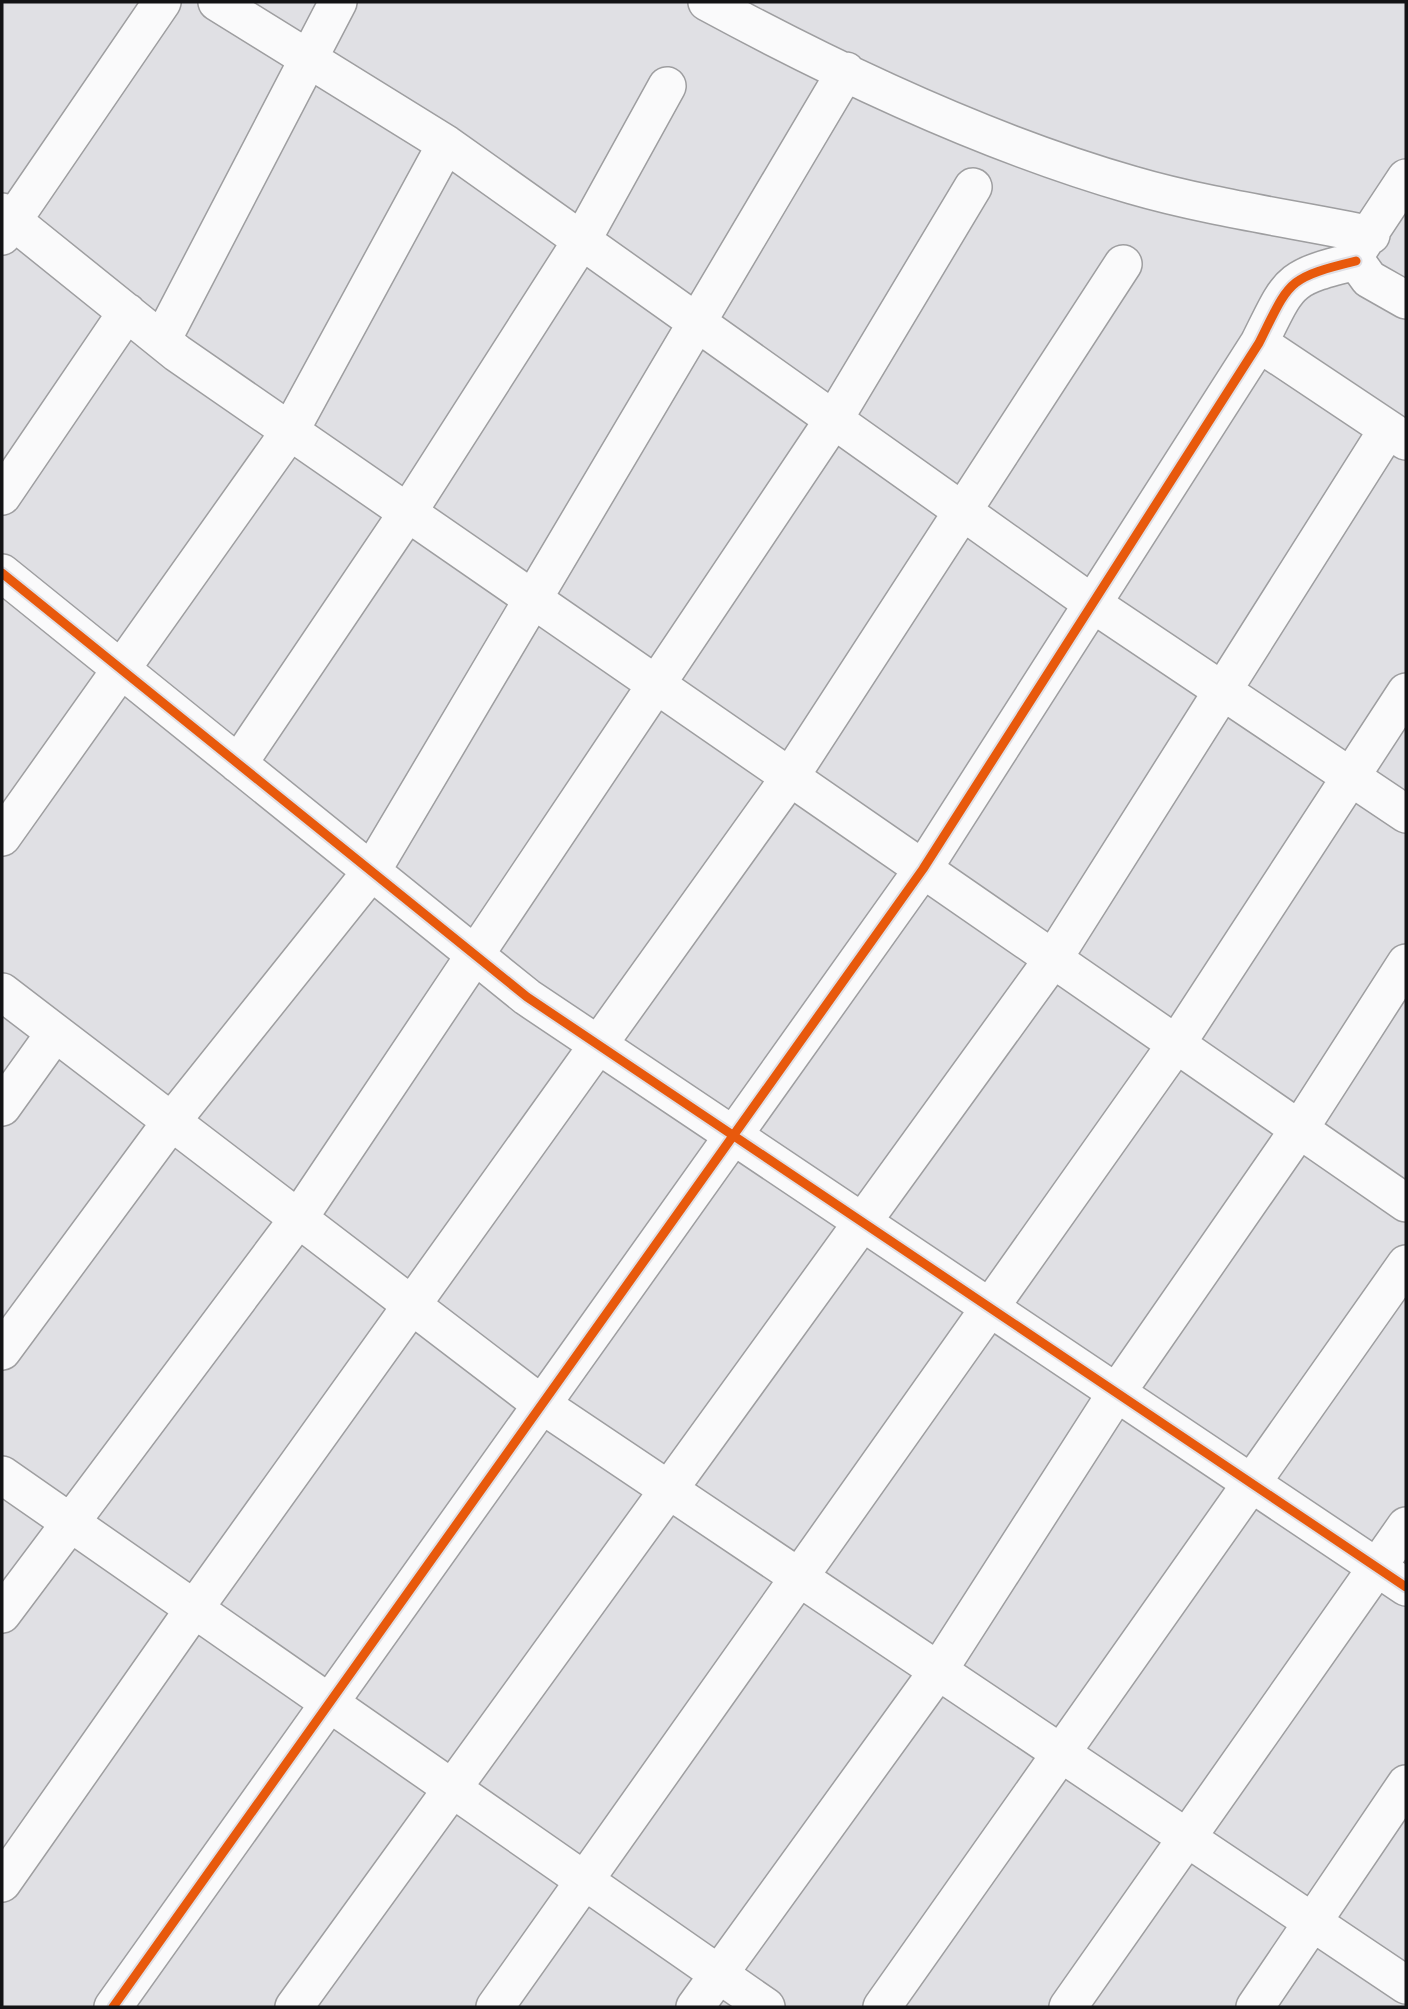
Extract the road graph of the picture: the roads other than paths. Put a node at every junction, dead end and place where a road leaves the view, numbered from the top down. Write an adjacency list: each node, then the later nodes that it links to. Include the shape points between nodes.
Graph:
1 (162, 2): 11 (street)
2 (217, 2): 5 (street)
3 (338, 2): 5 (street)
4 (707, 2): 6 (street)
5 (309, 58): 8 (street); 18 (street)
6 (846, 71): 13 (street, via 1045,158); 17 (street)
7 (667, 86): 12 (street)
8 (446, 144): 12 (street); 21 (street)
9 (1406, 178): 13 (street)
10 (974, 187): 20 (street)
11 (5, 223): 16 (street)
12 (582, 240): 17 (street); 25 (street)
13 (1364, 248): 15 (street, via 1369,279); 19 (street, via 1298,279 1285,291)
14 (1123, 264): 24 (street)
15 (1406, 300)
16 (127, 312): 18 (street); 23 (street)
17 (698, 323): 20 (street); 27 (street)
18 (162, 340): 21 (street)
19 (1259, 343): 22 (street); 28 (street)
20 (834, 419): 24 (street); 30 (street)
21 (290, 430): 25 (street); 29 (street)
22 (1397, 435): 31 (street)
23 (2, 496)
24 (963, 511): 28 (street); 34 (street)
25 (408, 512): 27 (street); 33 (street)
26 (2, 573): 29 (street)
27 (534, 599): 30 (street); 39 (street)
28 (1093, 604): 31 (street); 38 (street)
29 (121, 669): 33 (street); 37 (street)
30 (657, 684): 34 (street); 40 (street)
31 (1222, 691): 35 (street); 41 (street)
32 (1406, 692): 35 (street)
33 (238, 764): 39 (street)
34 (790, 777): 38 (street); 46 (street)
35 (1351, 777): 36 (street); 45 (street)
36 (1406, 814)
37 (2, 837)
38 (923, 869): 41 (street); 50 (street)
39 (372, 872): 40 (street); 48 (street)
40 (475, 955): 46 (street, via 527,997); 52 (street)
41 (1053, 959): 45 (street); 53 (street)
42 (1406, 963): 49 (street)
43 (2, 992): 44 (street)
44 (55, 1033): 47 (street); 48 (street)
45 (1177, 1043): 49 (street); 56 (street)
46 (599, 1044): 50 (street); 55 (street)
47 (2, 1107)
48 (171, 1122): 52 (street); 57 (street)
49 (1300, 1128): 51 (street); 58 (street)
50 (734, 1134): 53 (street); 59 (street)
51 (1406, 1203)
52 (298, 1219): 55 (street); 63 (street)
53 (863, 1221): 56 (street); 62 (street)
54 (1406, 1264): 61 (street)
55 (411, 1306): 59 (street); 67 (street)
56 (990, 1306): 58 (street); 65 (street)
57 (2, 1351)
58 (1117, 1392): 61 (street); 69 (street)
59 (541, 1404): 62 (street); 70 (street)
60 (2, 1475): 63 (street)
61 (1252, 1483): 66 (street); 71 (street)
62 (668, 1489): 65 (street); 73 (street)
63 (69, 1522): 67 (street); 68 (street)
64 (1406, 1526): 66 (street)
65 (798, 1577): 69 (street); 75 (street)
66 (1392, 1577): 74 (street)
67 (194, 1609): 70 (street); 76 (street)
68 (2, 1614)
69 (938, 1671): 71 (street); 78 (street)
70 (328, 1702): 73 (street); 80 (street)
71 (1061, 1753): 74 (street); 85 (street)
72 (1406, 1784): 77 (street)
73 (451, 1788): 75 (street); 81 (street)
74 (1187, 1838): 77 (street); 86 (street)
75 (584, 1880): 78 (street); 82 (street)
76 (2, 1884)
77 (1312, 1922): 79 (street); 87 (street)
78 (719, 1974): 83 (street); 84 (street)
79 (1406, 1985)
80 (113, 2007)
81 (294, 2007)
82 (495, 2007)
83 (695, 2007)
84 (766, 2007)
85 (881, 2007)
86 (1068, 2007)
87 (1255, 2007)

